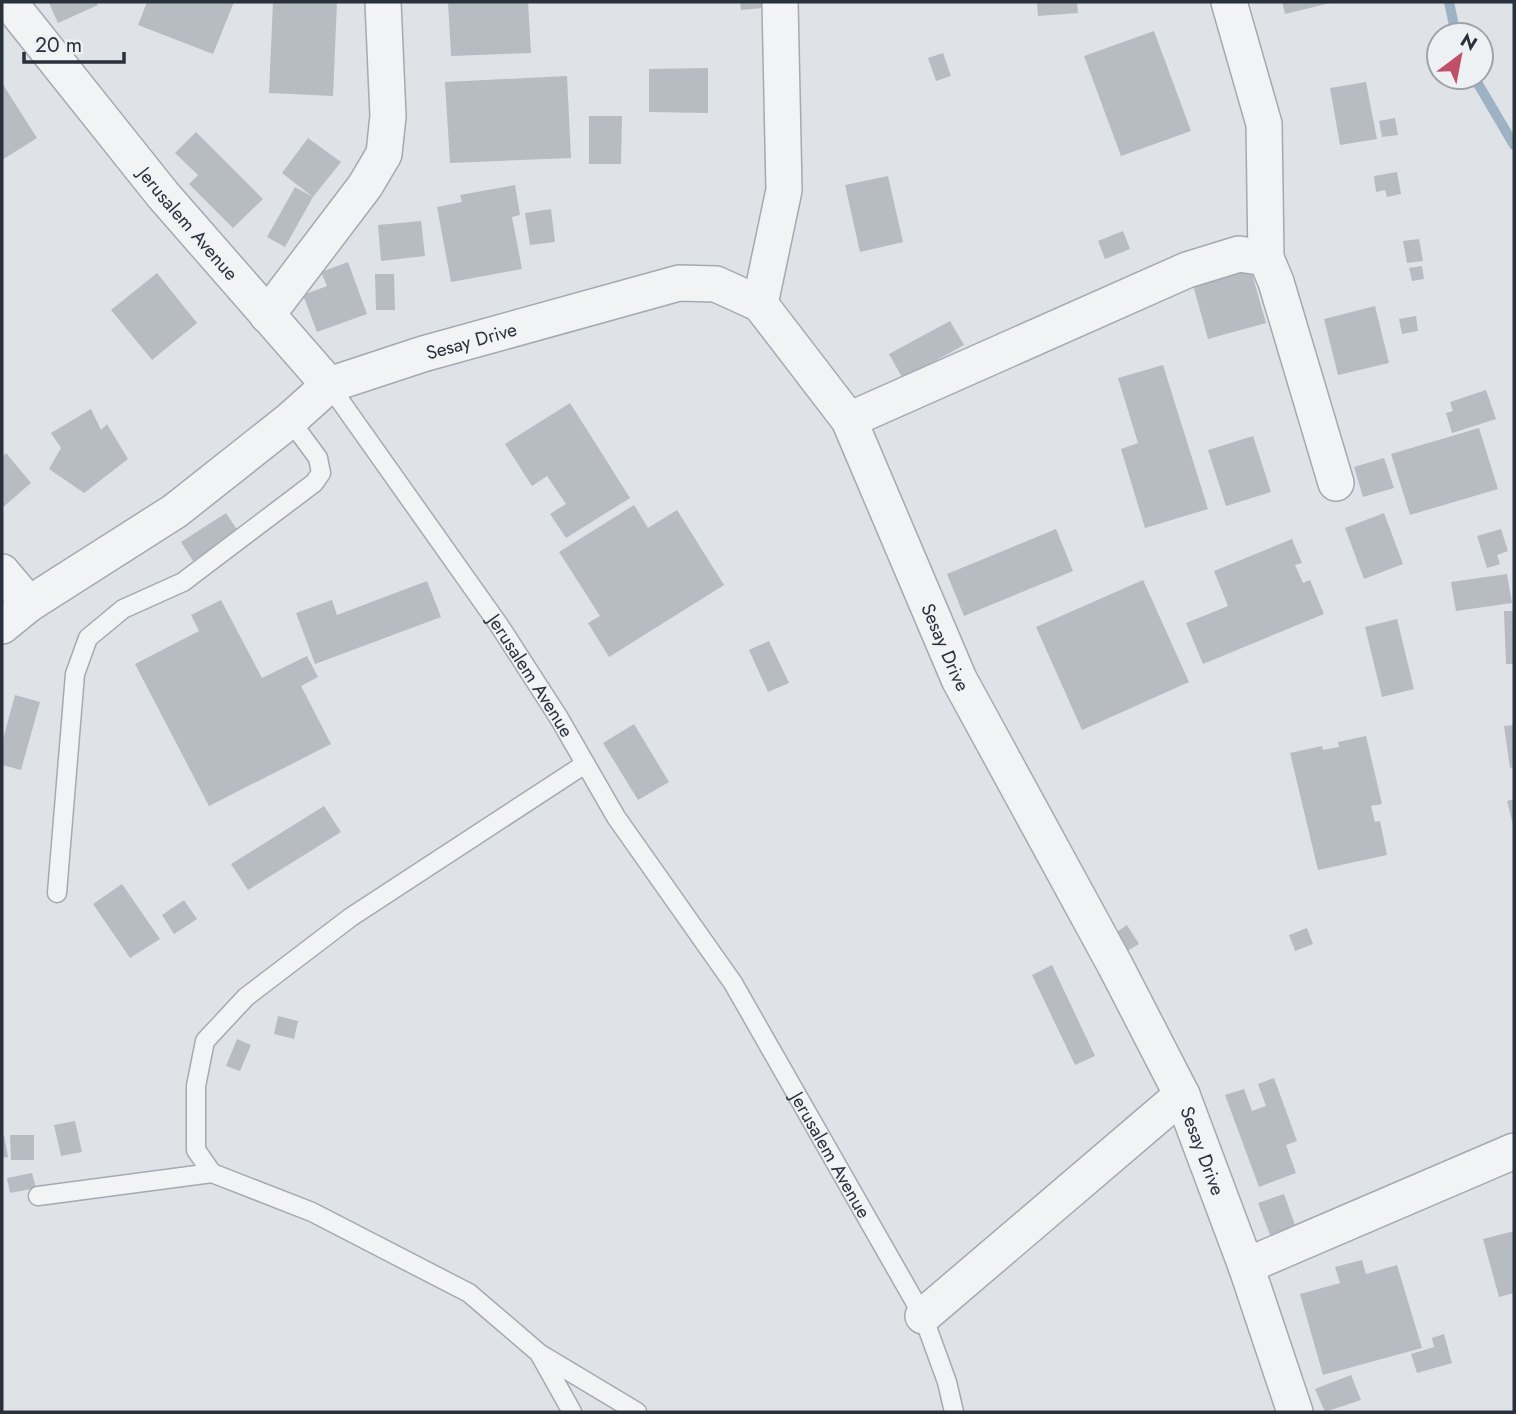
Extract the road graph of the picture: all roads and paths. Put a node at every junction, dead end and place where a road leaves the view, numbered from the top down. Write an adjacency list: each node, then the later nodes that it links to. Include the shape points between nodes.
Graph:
1 (9, 2): 7 (street, Jerusalem Avenue, via 163,195)
2 (383, 2): 7 (street, via 388,116 384,154 365,186)
3 (780, 2): 6 (street, via 784,190)
4 (1229, 2): 5 (street, via 1264,124)
5 (1266, 258): 10 (street, via 1240,254 1187,270); 11 (street)
6 (760, 304): 8 (street, Sesay Drive, via 716,284 679,283); 10 (street, Sesay Drive)
7 (267, 314): 8 (street, Jerusalem Avenue)
8 (329, 385): 9 (street); 15 (lane, Jerusalem Avenue, via 499,625)
9 (290, 420): 13 (street, via 175,511); 16 (lane, via 318,458 321,473 314,483 183,582 123,608 88,638 75,674)
10 (849, 420): 17 (street, Sesay Drive, via 959,679)
11 (1336, 483)
12 (2, 572): 13 (street)
13 (29, 604): 14 (street)
14 (2, 626)
15 (585, 764): 19 (lane, via 351,917 246,997 205,1041 196,1086 196,1150); 22 (lane, Jerusalem Avenue, via 616,817 733,983)
16 (57, 893)
17 (1182, 1095): 21 (street, Sesay Drive); 22 (street)
18 (1514, 1151): 21 (street)
19 (212, 1173): 20 (lane); 23 (lane, via 312,1212 469,1293)
20 (38, 1196)
21 (1246, 1266): 27 (street, Sesay Drive)
22 (923, 1316): 26 (lane, Jerusalem Avenue)
23 (539, 1353): 24 (lane); 25 (lane)
24 (572, 1412)
25 (637, 1412)
26 (954, 1412)
27 (1295, 1412)

